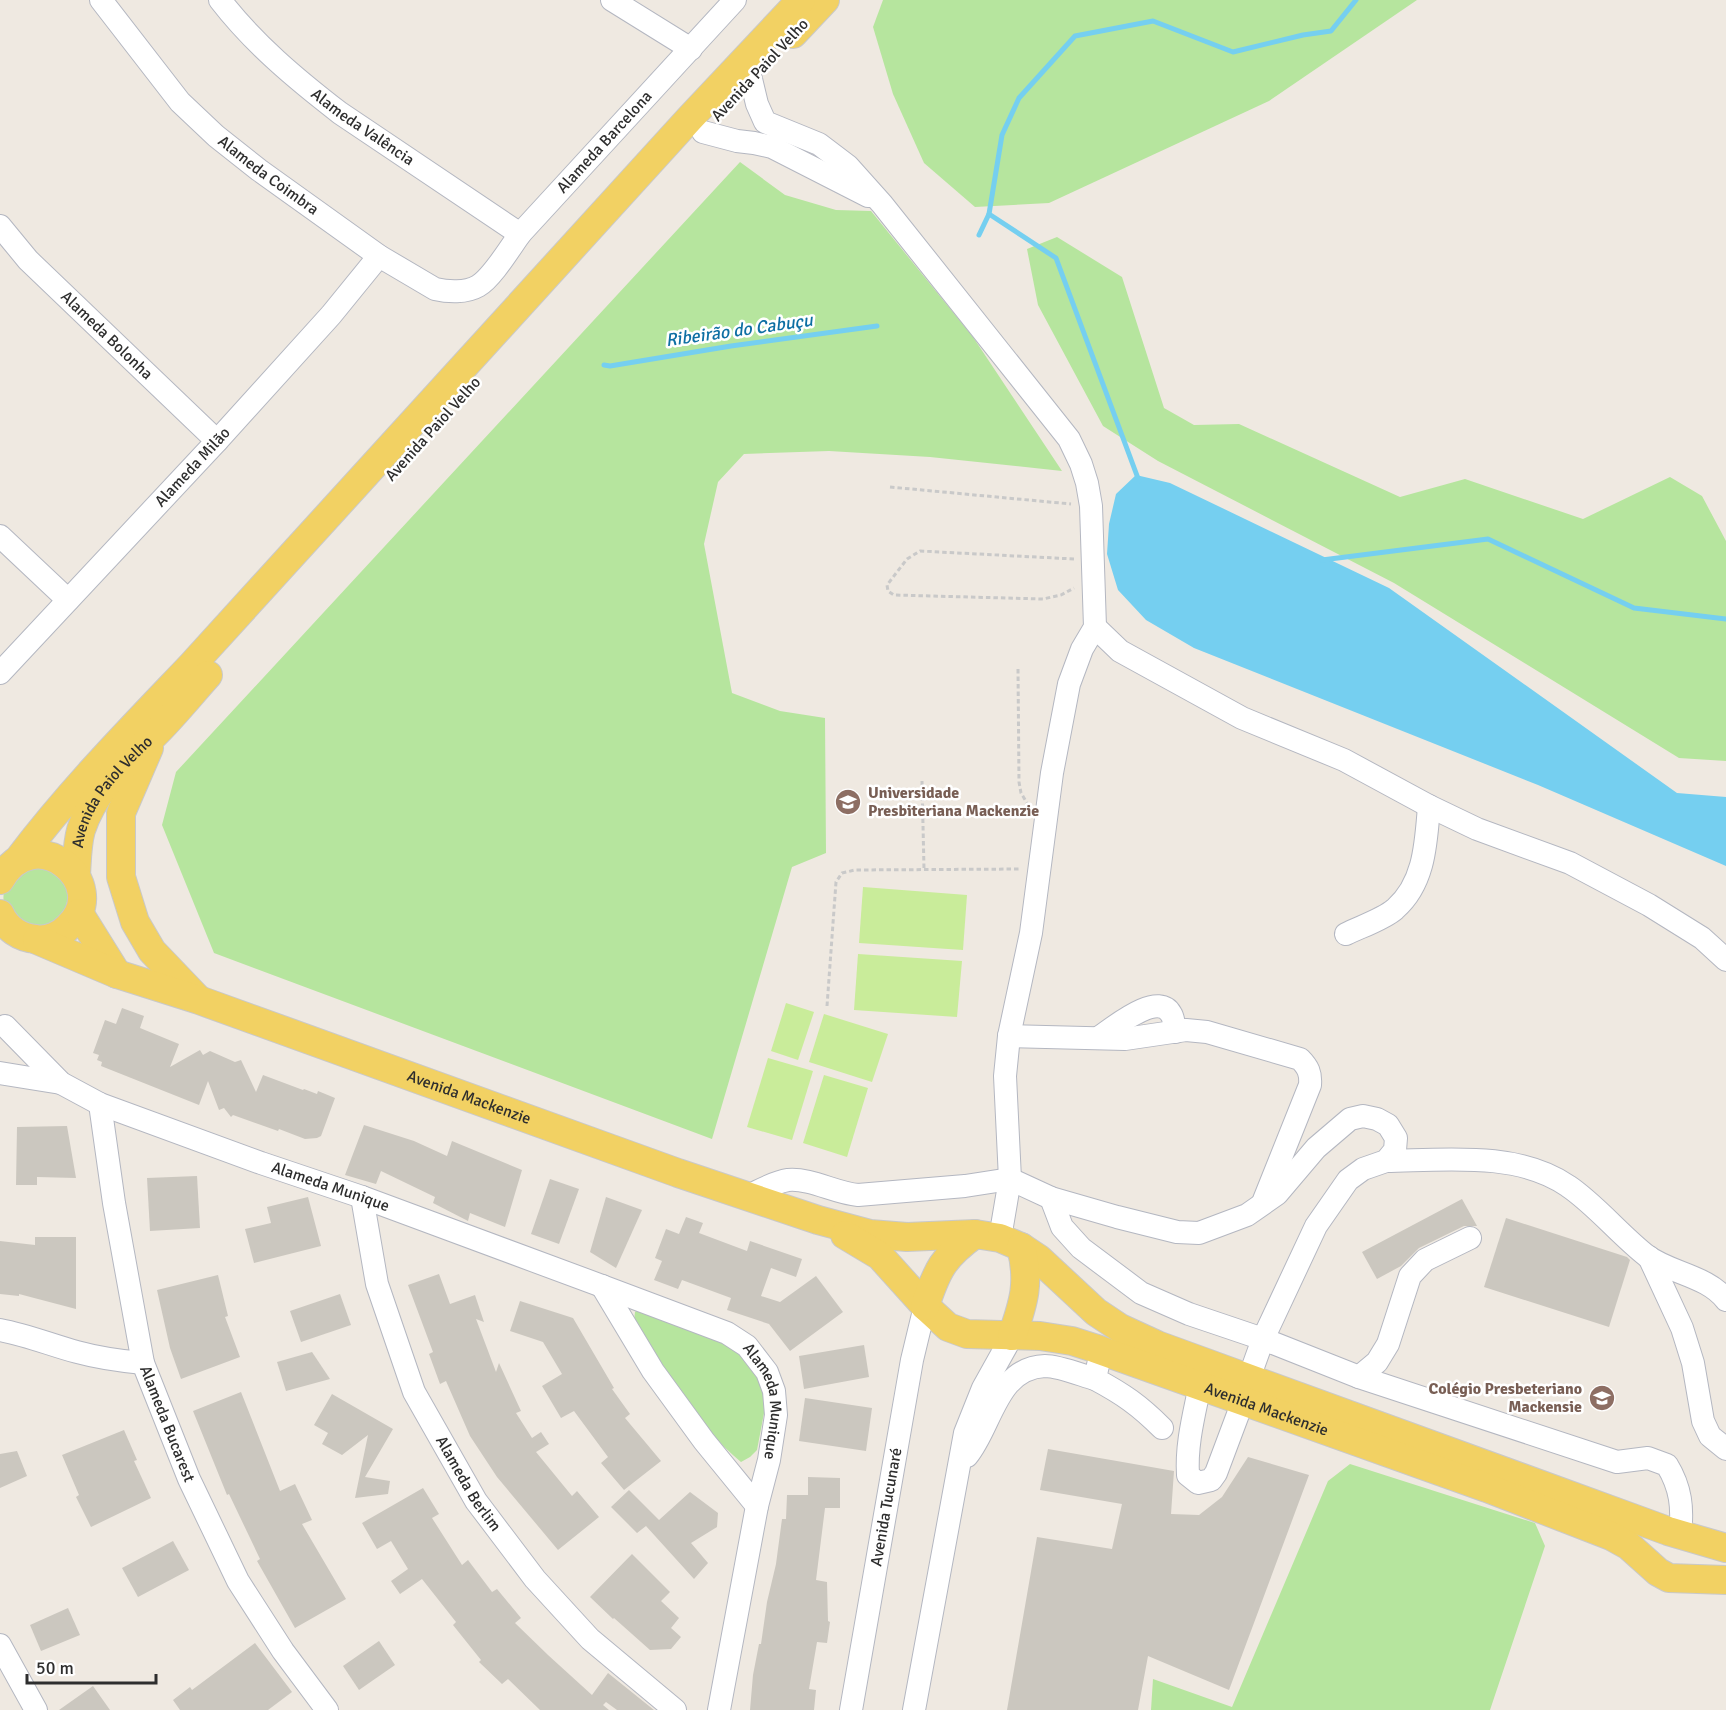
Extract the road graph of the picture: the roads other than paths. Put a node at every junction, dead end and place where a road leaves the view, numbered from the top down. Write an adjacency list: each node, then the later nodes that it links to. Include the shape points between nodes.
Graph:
1 (101, 0): 16 (street, Alameda Coimbra, via 180,102 216,136)
2 (220, 0): 15 (street, Alameda Valência, via 258,44 313,92)
3 (612, 0): 7 (street)
4 (735, 0): 7 (street, Alameda Barcelona)
5 (801, 0): 25 (main road, Avenida Paiol Velho, via 118,742)
6 (825, 0): 8 (main road, Avenida Paiol Velho)
7 (691, 49): 15 (street, Alameda Barcelona)
8 (751, 79): 9 (main road, Avenida Paiol Velho); 10 (street, via 761,117)
9 (703, 132): 10 (street, via 737,141); 23 (main road, Avenida Paiol Velho)
10 (774, 137): 11 (street, via 804,137); 12 (street)
11 (824, 147): 12 (street); 13 (street, via 848,166)
12 (813, 168): 13 (street)
13 (882, 204): 21 (street, via 1069,439 1084,474 1091,506)
14 (0, 226): 18 (street, Alameda Bolonha, via 28,260)
15 (520, 234): 17 (street, Alameda Barcelona)
16 (379, 256): 17 (street, Alameda Coimbra, via 435,289 446,292); 18 (street, Alameda Milão)
17 (478, 286)
18 (217, 441): 20 (street, Alameda Milão)
19 (0, 536): 20 (street)
20 (68, 600): 22 (street, Alameda Milão)
21 (1095, 627): 24 (street, via 1120,651 1232,713 1344,760); 34 (street, via 1069,684 1052,773 1031,933)
22 (0, 673)
23 (156, 732): 26 (main road, Avenida Paiol Velho, via 95,798 78,842); 32 (main road, via 121,813 121,876 135,922 152,951)
24 (1429, 806): 29 (street, via 1425,850 1413,889 1394,910); 30 (street, via 1477,829 1570,863 1649,905)
25 (5, 874): 26 (main road, Avenida Paiol Velho, via 32,855 45,855 68,865)
26 (76, 875): 27 (main road, Avenida Paiol Velho, via 81,887)
27 (79, 913): 28 (main road, via 62,933 50,938); 31 (main road)
28 (12, 928): 31 (main road, Avenida Mackenzie)
29 (1346, 934)
30 (1726, 960)
31 (117, 974): 32 (main road, Avenida Mackenzie)
32 (199, 1000): 42 (main road, Avenida Mackenzie)
33 (2, 1019): 35 (street, via 5,1037); 37 (street, Alameda Munique)
34 (1009, 1036): 40 (street, via 1005,1076); 44 (street, via 1125,1039 1186,1030 1207,1032 1300,1059 1311,1076 1310,1085)
35 (0, 1051)
36 (0, 1073): 37 (street, Alameda Munique)
37 (61, 1083): 38 (street, Alameda Munique)
38 (100, 1104): 41 (street, Alameda Munique); 56 (street, Alameda Bucarest)
39 (1386, 1161): 44 (street, via 1395,1150 1396,1138 1388,1125 1364,1116 1350,1119 1316,1148 1277,1194); 48 (street, via 1496,1162 1539,1172 1568,1186); 54 (street, via 1363,1169 1348,1180 1316,1226)
40 (1010, 1179): 42 (street, via 858,1195 788,1180); 43 (street); 47 (street)
41 (362, 1197): 49 (street, Alameda Munique); 73 (street, Alameda Berlim, via 377,1284 414,1392 476,1501 535,1579 590,1639)
42 (748, 1197): 45 (main road, Avenida Mackenzie)
43 (1051, 1198): 44 (street, via 1177,1232 1198,1233 1247,1215); 54 (street, via 1062,1227 1081,1248 1141,1293)
44 (1262, 1204)
45 (822, 1221): 47 (main road, Avenida Mackenzie, via 870,1234); 51 (main road, Avenida Mackenzie, via 879,1256)
46 (1470, 1238): 57 (street, via 1425,1260 1410,1276 1388,1344 1377,1362)
47 (999, 1240): 51 (main road, via 955,1248 935,1277); 53 (main road, via 1026,1266 1026,1292); 60 (main road, Avenida Mackenzie, via 1045,1264 1094,1310 1120,1328)
48 (1649, 1257): 50 (street, via 1721,1293); 62 (street, via 1682,1328 1710,1436)
49 (602, 1286): 64 (street, Alameda Munique, via 653,1371); 64 (street, Alameda Munique, via 727,1333 747,1346 762,1365 774,1391 776,1415)
50 (1726, 1300)
51 (925, 1306): 53 (main road, Avenida Mackenzie, via 948,1327 967,1334); 75 (street, Avenida Tucunaré, via 912,1360)
52 (0, 1330): 56 (street, via 96,1357)
53 (1012, 1336): 55 (main road, Avenida Mackenzie, via 1072,1341); 63 (street, via 973,1410)
54 (1263, 1339): 57 (street); 60 (street)
55 (1102, 1351): 58 (street); 59 (main road, Avenida Mackenzie)
56 (142, 1363): 72 (street, Alameda Bucarest, via 189,1479 238,1581)
57 (1359, 1377): 65 (street, via 1617,1462 1648,1458 1667,1465 1678,1484 1683,1509)
58 (1095, 1378): 61 (street, via 1128,1397); 63 (street, via 1046,1366 1022,1371 1004,1387 969,1454)
59 (1200, 1385): 60 (main road, Avenida Mackenzie); 60 (street, via 1187,1457 1188,1474 1198,1483 1211,1480 1216,1473)
60 (1246, 1390): 65 (main road, Avenida Mackenzie); 67 (main road, Avenida Mackenzie, via 1611,1536)
61 (1162, 1428)
62 (1726, 1449)
63 (959, 1462): 76 (street)
64 (757, 1506): 74 (street, Alameda Munique)
65 (1680, 1534): 66 (main road, Avenida Mackenzie); 67 (main road, via 1661,1535 1651,1556); 68 (main road, via 1696,1552 1690,1574)
66 (1726, 1548)
67 (1653, 1568): 68 (main road, Avenida Mackenzie)
68 (1679, 1580): 69 (main road, Avenida Mackenzie)
69 (1726, 1580)
70 (0, 1645): 71 (street)
71 (36, 1710)
72 (327, 1710)
73 (675, 1710)
74 (719, 1710)
75 (851, 1710)
76 (914, 1710)

